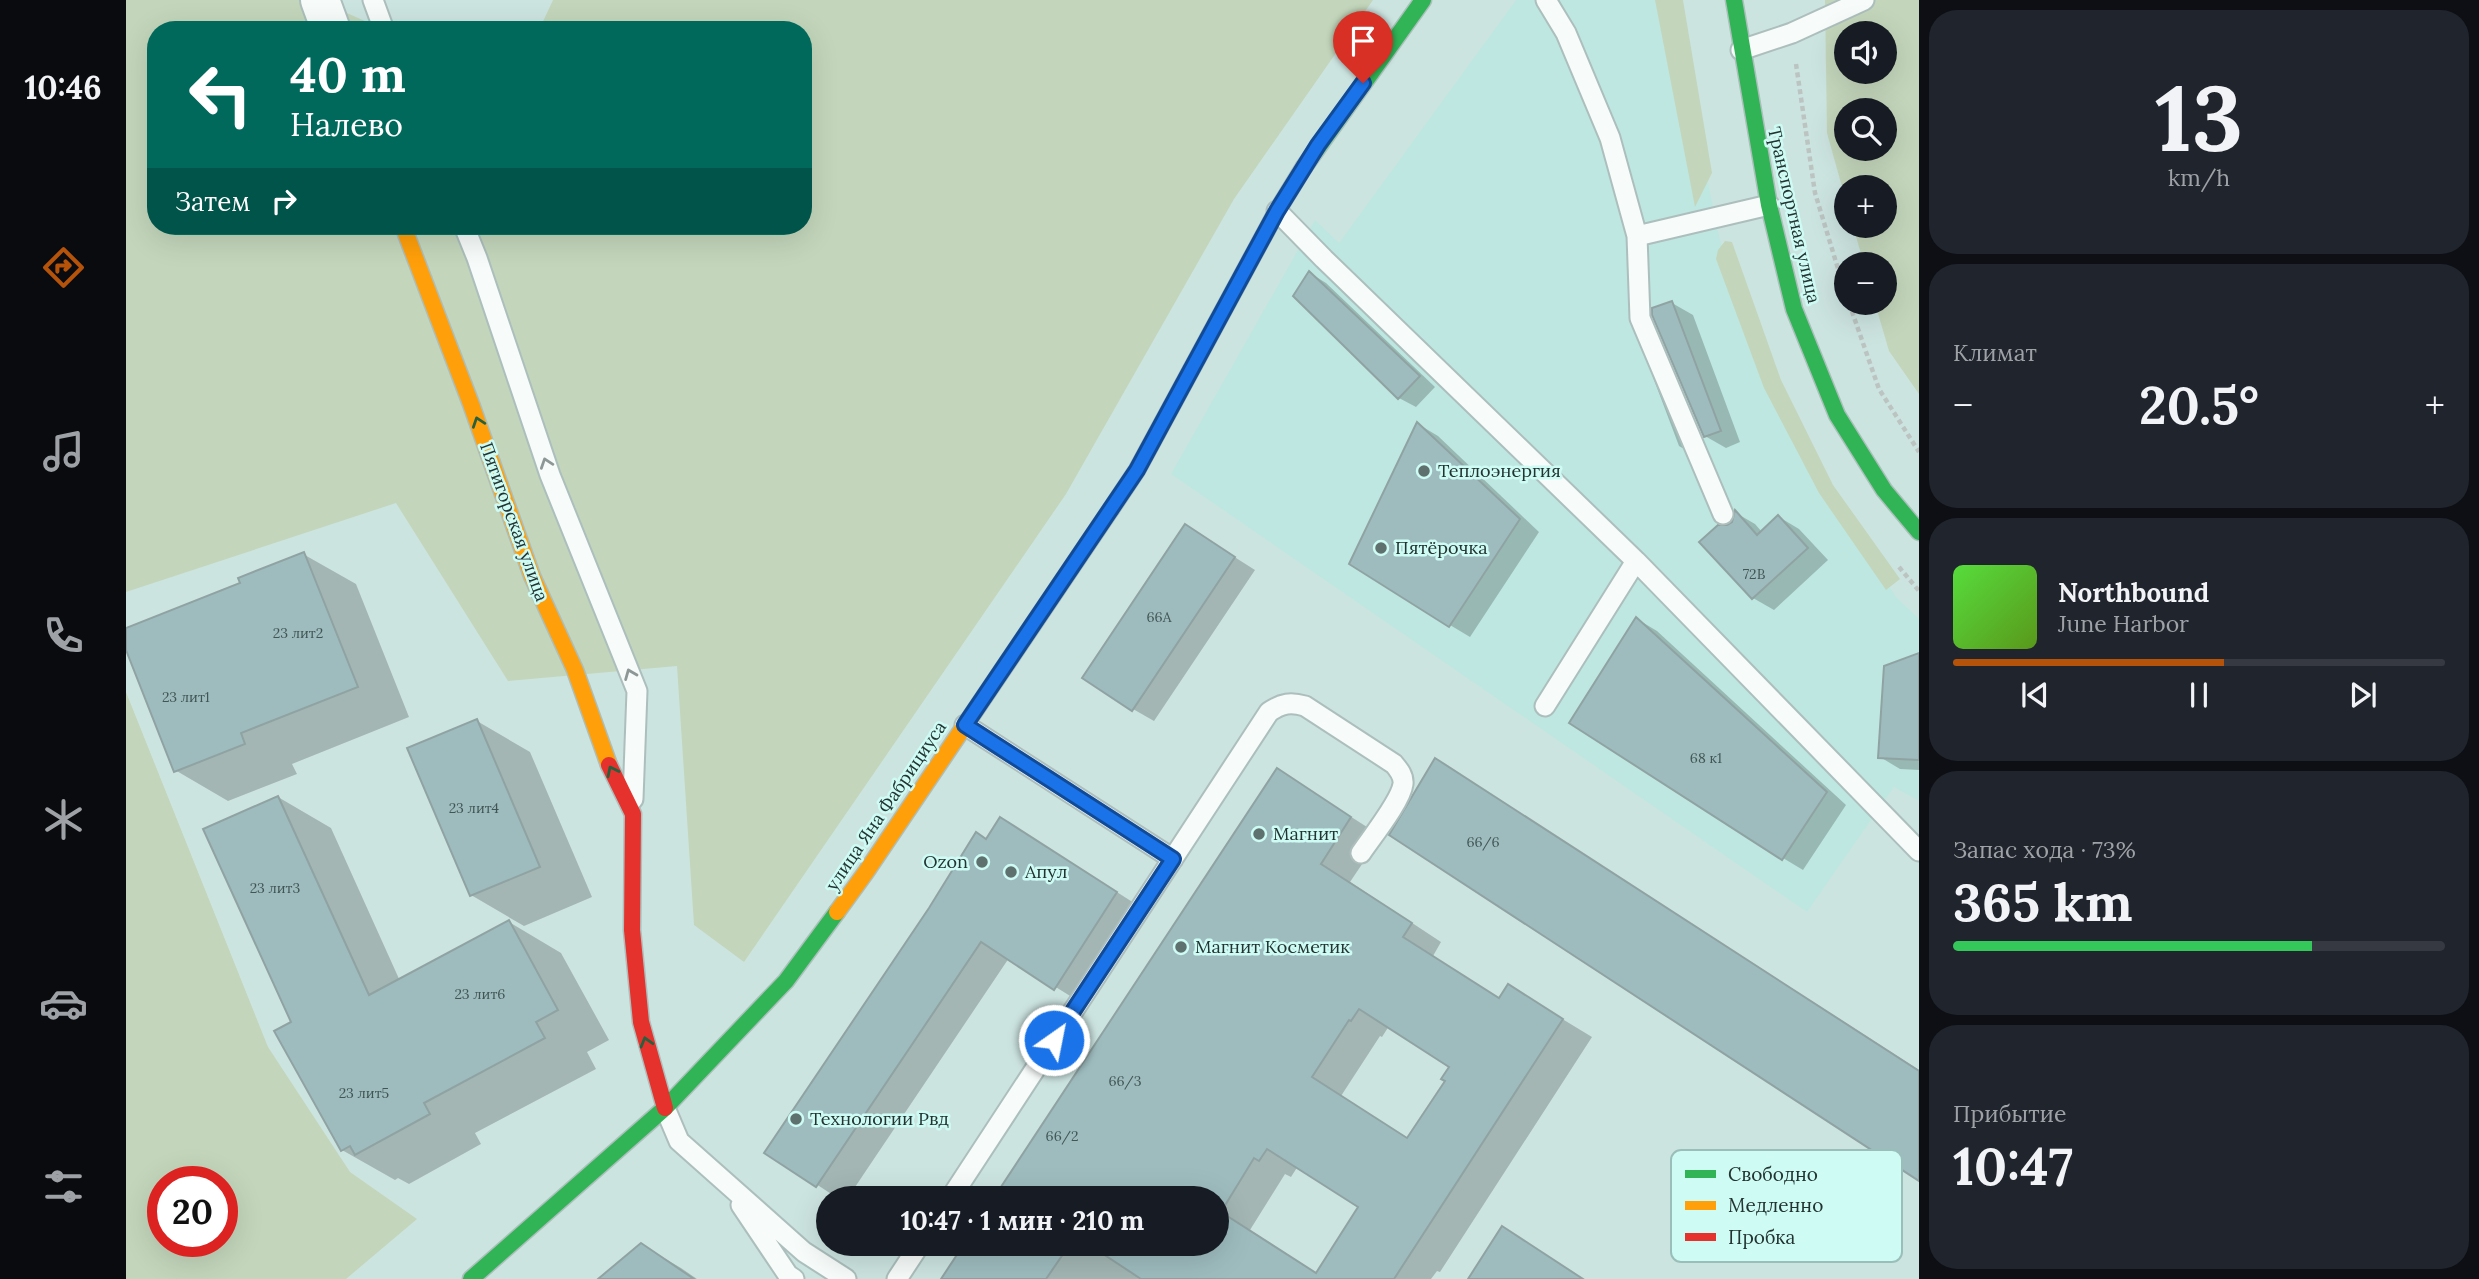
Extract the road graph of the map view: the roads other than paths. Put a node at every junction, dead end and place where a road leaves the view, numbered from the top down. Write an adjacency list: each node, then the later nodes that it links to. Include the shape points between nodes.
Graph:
1 (320, 0): 7 (street)
2 (373, 0): 8 (lane)
3 (1423, 0): 11 (main road, улица Яна Фабрициуса, via 1318,145)
4 (1546, 0): 14 (lane, via 1566,33 1610,138)
5 (1734, 0): 9 (main road, Транспортная улица)
6 (1864, 0): 9 (lane)
7 (328, 21)
8 (381, 21)
9 (1741, 50): 10 (main road, Транспортная улица)
10 (1769, 205): 14 (lane); 16 (main road, Транспортная улица, via 1794,309 1837,415 1884,490)
11 (1277, 211): 17 (lane); 19 (main road, улица Яна Фабрициуса, via 1137,470)
12 (407, 235): 20 (main road, Пятигорская улица, one-way to 12, via 532,576)
13 (468, 235): 20 (lane, Пятигорская улица, one-way to 13, via 637,691 550,475)
14 (1637, 236): 15 (lane, via 1640,318)
15 (1723, 514)
16 (1919, 532)
17 (1636, 561): 18 (lane); 21 (lane)
18 (1545, 706)
19 (965, 725): 23 (lane); 24 (main road, улица Яна Фабрициуса, via 786,981)
20 (633, 814): 24 (main road, Пятигорская улица, one-way to 20, via 641,1021 632,930)
21 (1919, 851)
22 (1361, 853): 23 (lane, via 1399,795 1401,772 1292,702 1269,712)
23 (1173, 859): 26 (lane)
24 (664, 1108): 25 (lane, via 679,1141); 28 (main road, улица Яна Фабрициуса)
25 (724, 1181): 29 (lane); 30 (lane, via 804,1251)
26 (959, 1186)
27 (912, 1256): 31 (lane)
28 (471, 1279)
29 (794, 1279)
30 (846, 1279)
31 (897, 1279)

